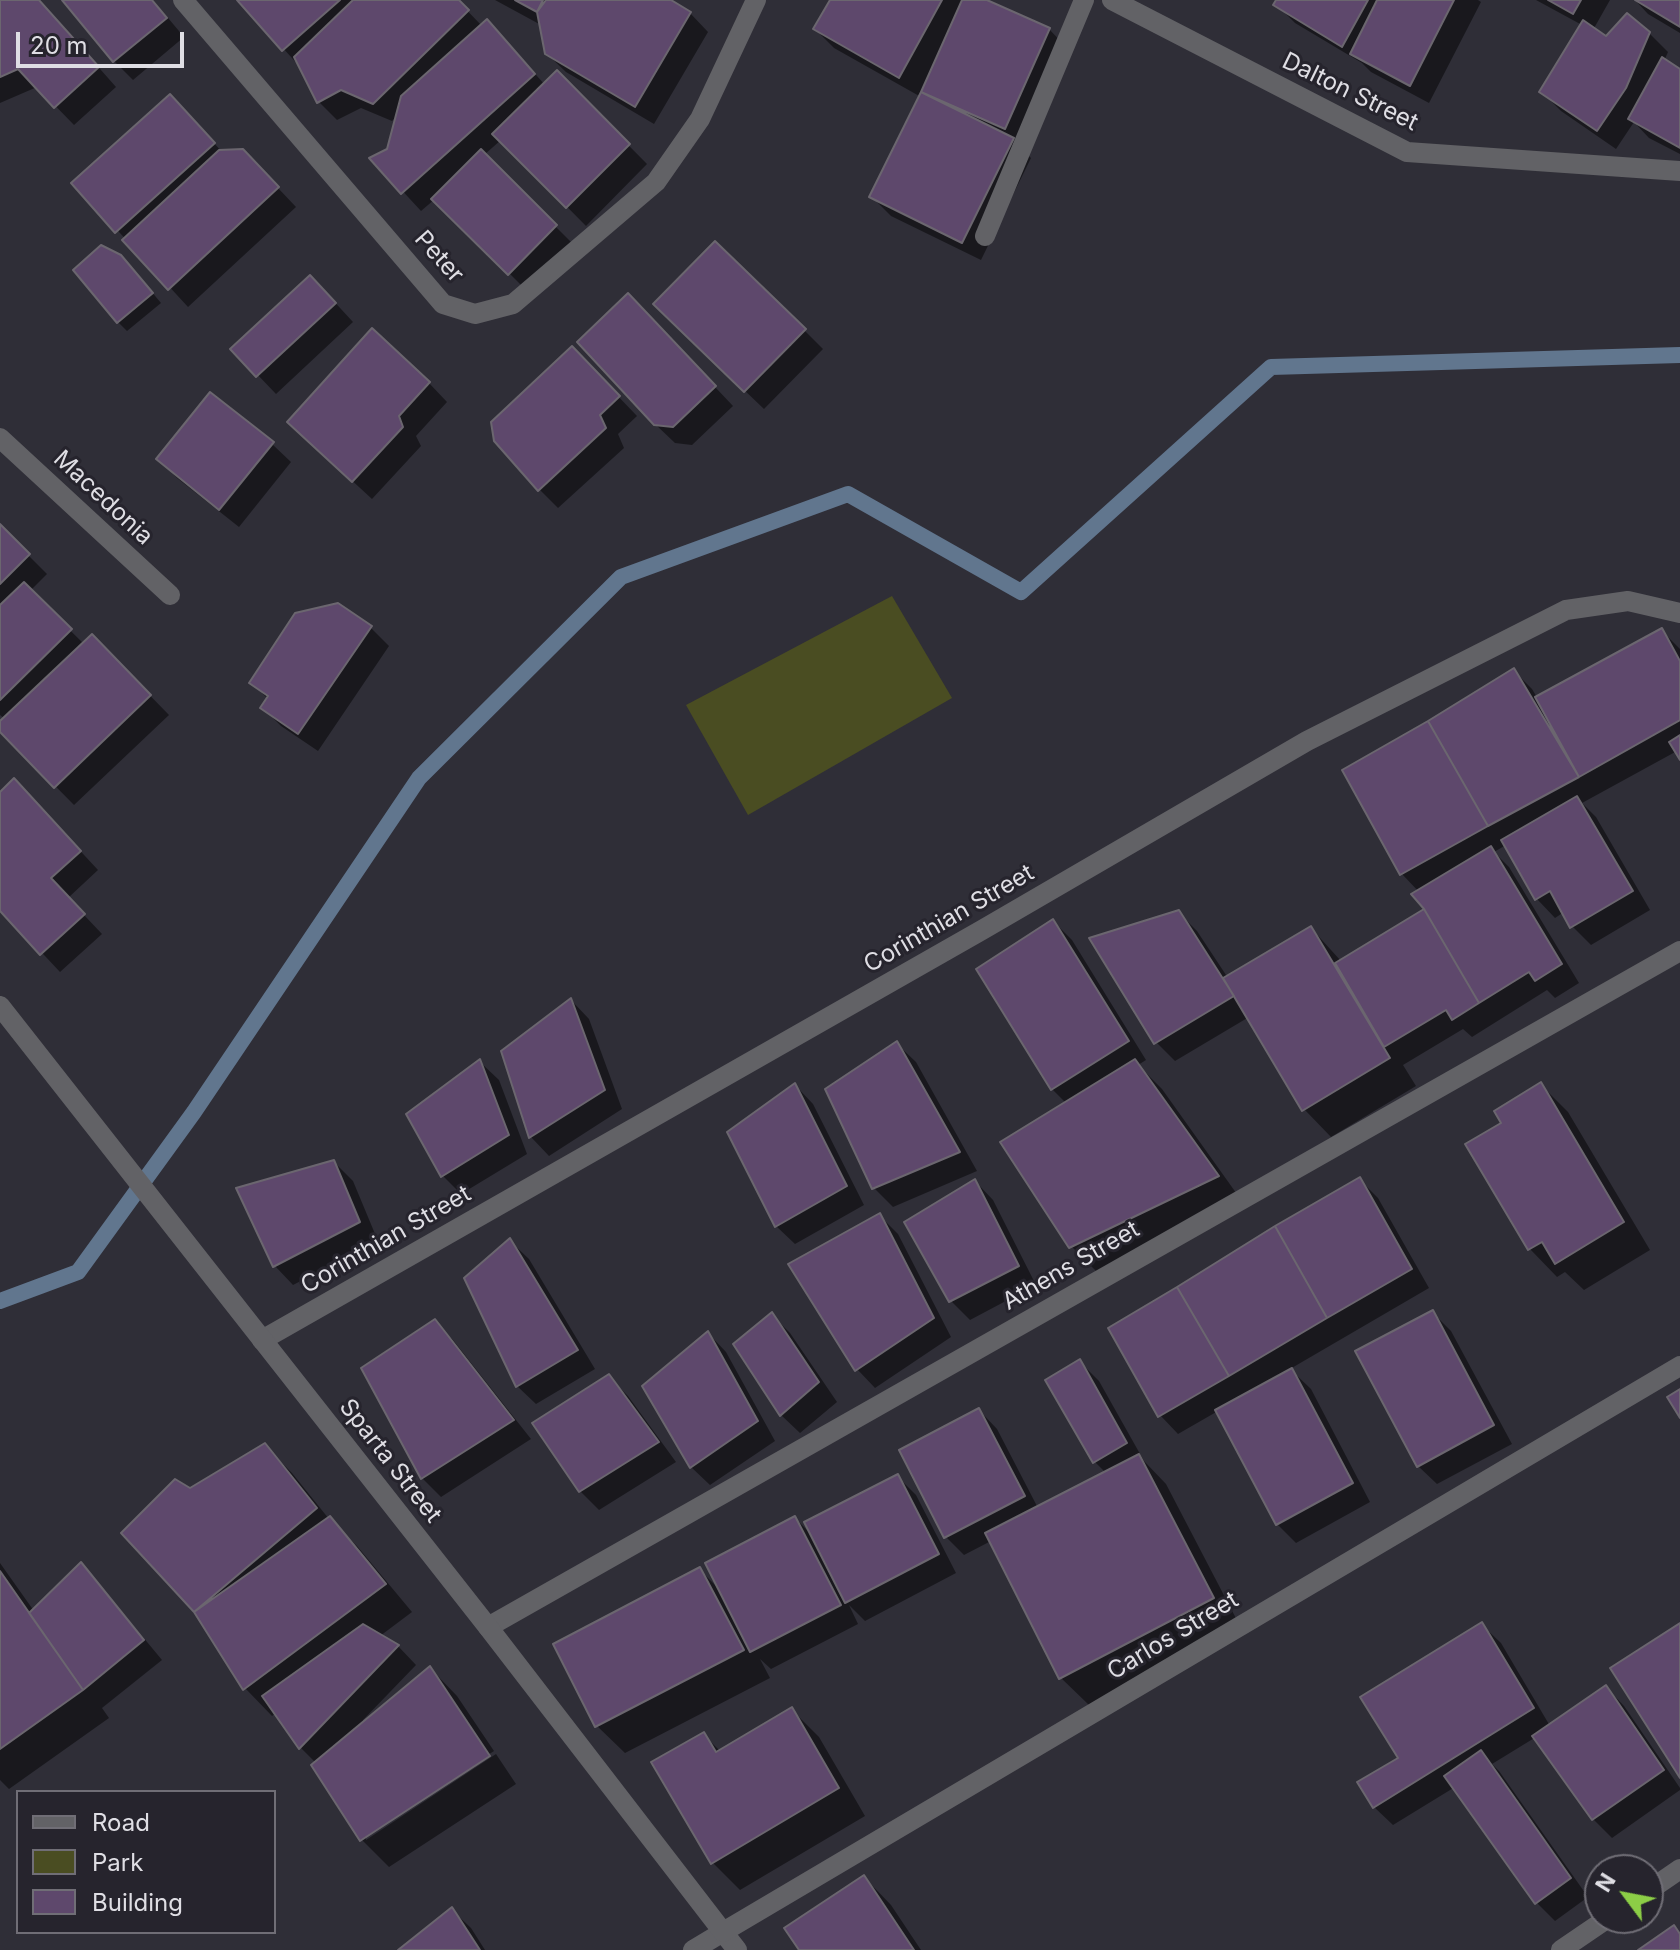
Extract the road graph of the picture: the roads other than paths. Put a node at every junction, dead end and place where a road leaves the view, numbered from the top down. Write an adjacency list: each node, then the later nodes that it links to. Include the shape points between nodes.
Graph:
1 (183, 0): 2 (street, Peter, via 443,304 475,314 513,304 656,182 700,119)
2 (756, 0)
3 (1084, 0): 6 (street)
4 (1112, 0): 5 (street, Dalton Street, via 1407,152)
5 (1680, 171)
6 (985, 236)
7 (0, 438): 8 (street, Macedonia)
8 (170, 595)
9 (1680, 613): 12 (street, Corinthian Street, via 1628,601 1566,610 1321,734)
10 (1680, 951): 14 (street, Athens Street)
11 (0, 1006): 12 (street, Sparta Street)
12 (262, 1340): 14 (street, Sparta Street)
13 (1680, 1366): 15 (street, Carlos Street)
14 (488, 1627): 15 (street, Sparta Street)
15 (723, 1932): 17 (street, Carlos Street); 18 (street, Sparta Street)
16 (1584, 1934): 19 (street)
17 (693, 1950)
18 (737, 1950)
19 (1561, 1950)

